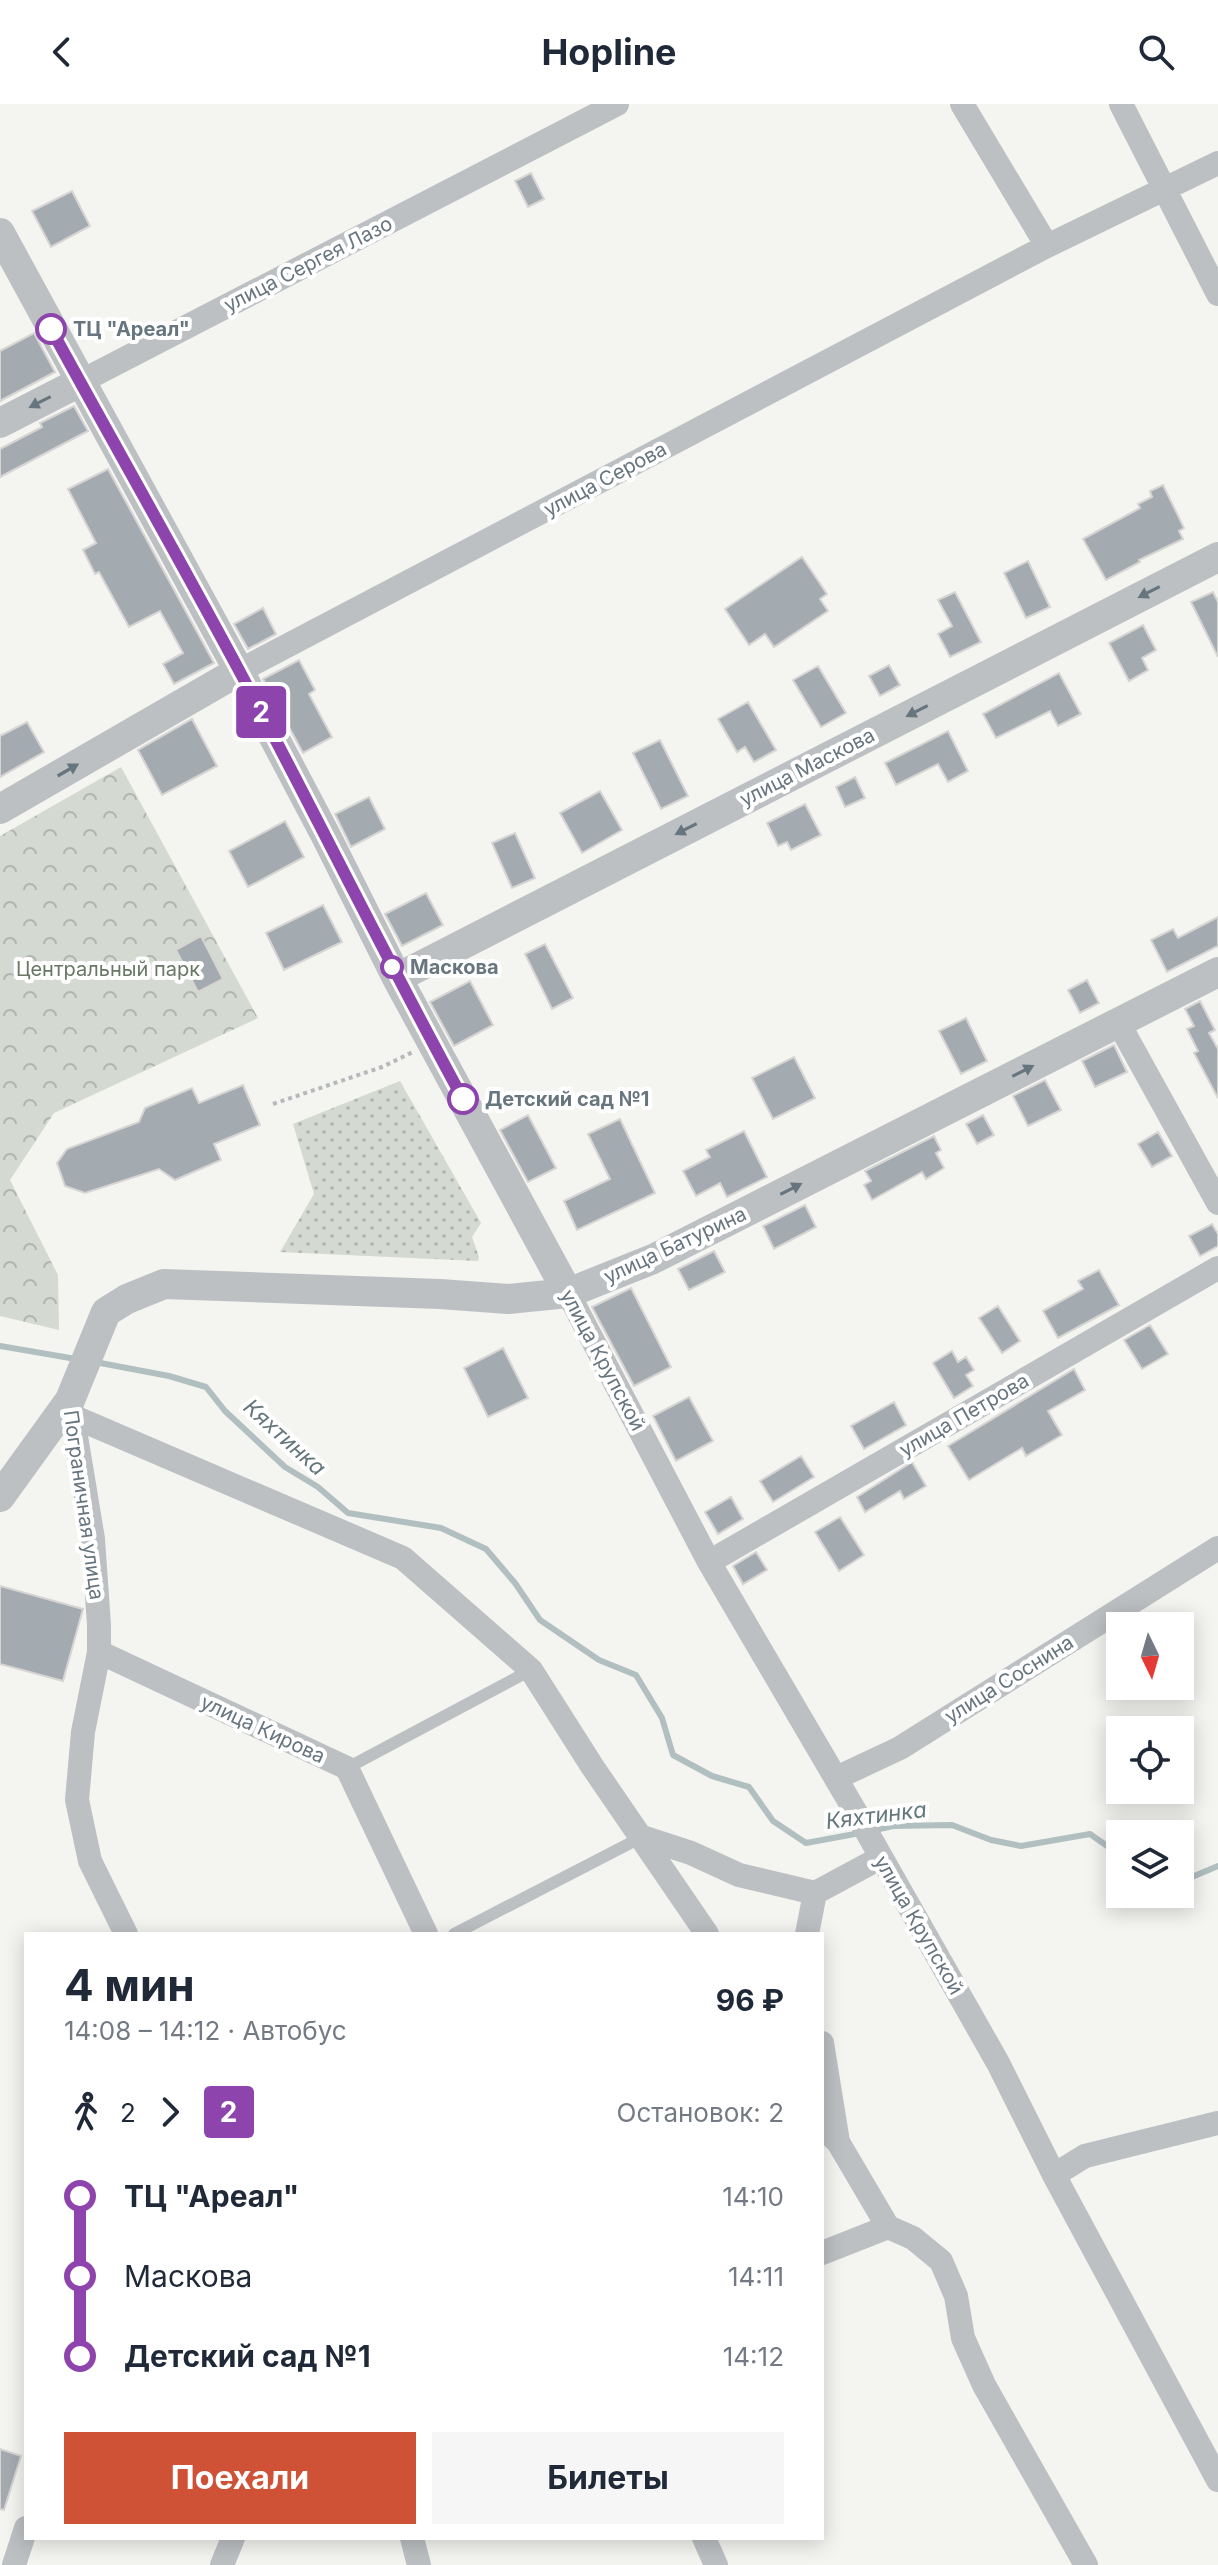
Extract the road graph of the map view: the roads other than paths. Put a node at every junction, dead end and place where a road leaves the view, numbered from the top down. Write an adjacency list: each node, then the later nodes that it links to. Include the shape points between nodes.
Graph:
1 (617, 104): 9 (street, улица Сергея Лазо)
2 (962, 104): 7 (street)
3 (1121, 104): 5 (street)
4 (1218, 163): 5 (street, улица Серова)
5 (1166, 189): 7 (street, улица Серова); 8 (street)
6 (0, 233): 9 (street, улица Крупской)
7 (1047, 246): 12 (street, улица Серова)
8 (1218, 294)
9 (80, 382): 10 (street, улица Сергея Лазо, one-way to 10); 12 (street, улица Крупской)
10 (0, 423)
11 (1218, 557): 15 (street, улица Маскова, one-way to 15)
12 (239, 671): 13 (street, улица Серова, one-way to 12); 15 (street, улица Крупской)
13 (0, 809)
14 (1218, 972): 16 (street, улица Батурина)
15 (397, 978): 19 (street, улица Крупской)
16 (1118, 1022): 17 (street); 19 (street, улица Батурина, one-way to 16, via 653,1259)
17 (1218, 1203)
18 (1218, 1268): 23 (street, улица Петрова)
19 (568, 1293): 20 (street, улица Батурина, via 508,1299 164,1284 106,1312); 23 (street, улица Крупской)
20 (73, 1398): 21 (street, улица Батурина); 24 (street, Пограничная улица, via 93,1539); 25 (street, via 403,1558)
21 (0, 1497)
22 (1218, 1548): 27 (street, улица Соснина, via 900,1748)
23 (709, 1562): 27 (street, улица Крупской)
24 (99, 1652): 26 (street, улица Кирова); 31 (street, Пограничная улица, via 83,1732 77,1800 90,1861)
25 (531, 1670): 26 (lane); 28 (street)
26 (347, 1768): 32 (street, улица Кирова)
27 (836, 1778): 29 (street, улица Крупской)
28 (642, 1837): 30 (street, via 739,1875); 33 (lane); 34 (street)
29 (880, 1858): 30 (street); 39 (street, улица Крупской, via 998,2063)
30 (815, 1893): 35 (street)
31 (125, 1932)
32 (425, 1932)
33 (458, 1932)
34 (706, 1932)
35 (807, 1932)
36 (824, 2066): 38 (street)
37 (1218, 2123): 39 (street, via 1085,2156)
38 (830, 2134): 40 (street)
39 (1054, 2175): 42 (street, улица Крупской)
40 (888, 2227): 41 (street); 51 (street, via 913,2238 941,2261 956,2296 963,2338 984,2385)
41 (824, 2252)
42 (1218, 2480)
43 (24, 2534): 47 (street)
44 (232, 2540): 48 (street)
45 (413, 2540): 49 (street)
46 (705, 2540): 50 (street)
47 (14, 2565)
48 (222, 2565)
49 (419, 2565)
50 (716, 2565)
51 (1086, 2565)

